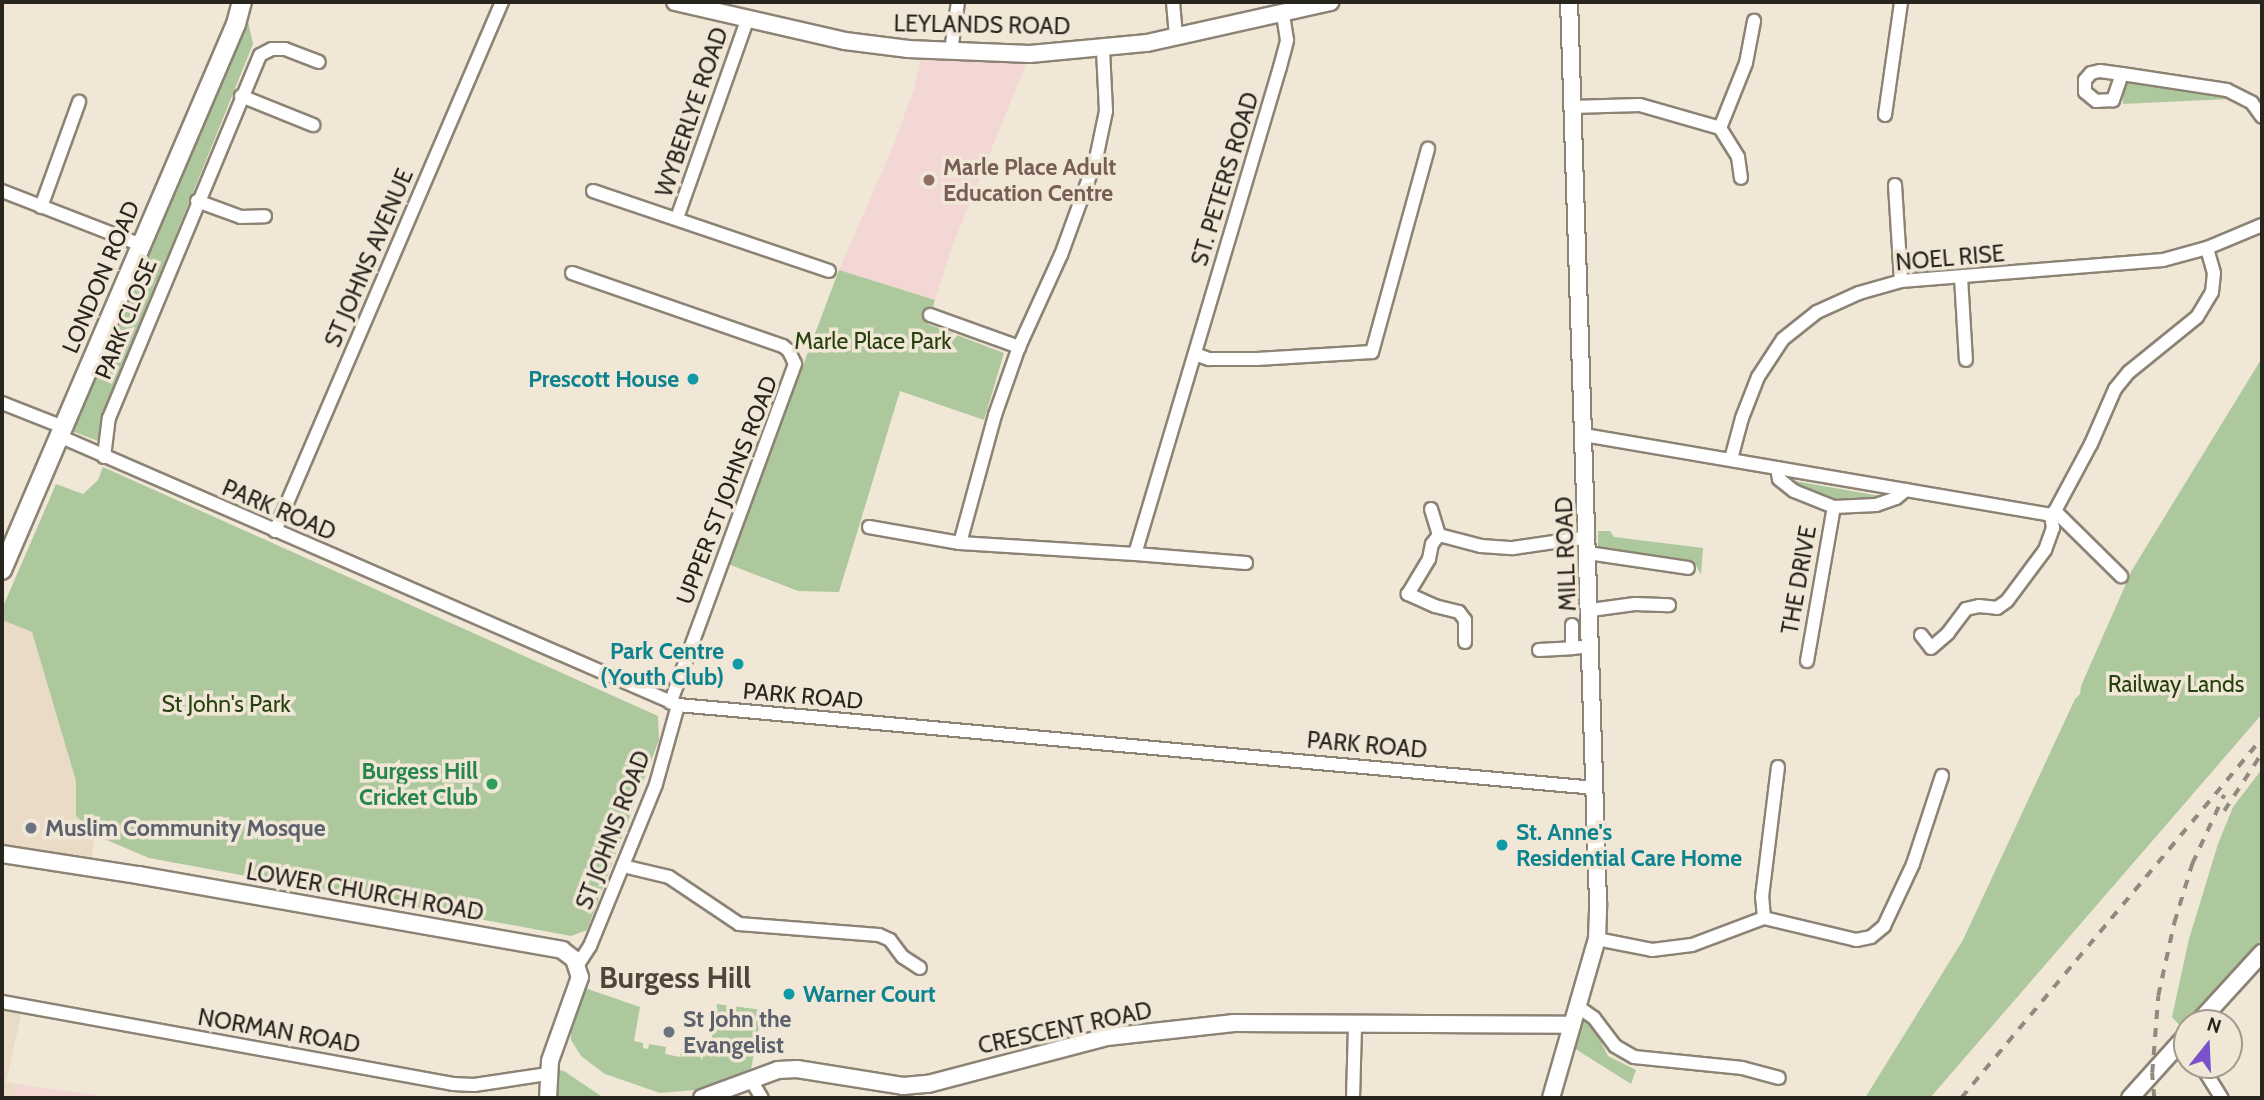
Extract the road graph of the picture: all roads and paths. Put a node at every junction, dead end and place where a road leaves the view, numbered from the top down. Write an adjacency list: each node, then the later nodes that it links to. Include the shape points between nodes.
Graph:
1 (242, 2): 34 (main road, LONDON ROAD)
2 (502, 2): 55 (street, ST JOHNS AVENUE)
3 (674, 2): 10 (street, LEYLANDS ROAD)
4 (958, 2): 14 (street)
5 (1173, 2): 12 (street)
6 (1330, 2): 9 (street, LEYLANDS ROAD)
7 (1569, 2): 19 (street, MILL ROAD)
8 (1900, 2): 20 (street)
9 (1283, 14): 12 (street, LEYLANDS ROAD); 42 (street, ST. PETERS ROAD, via 1287,40)
10 (747, 20): 14 (street, LEYLANDS ROAD, via 845,41); 32 (street, WYBERLYE ROAD)
11 (1754, 20): 23 (street, via 1746,64)
12 (1176, 37): 13 (street, LEYLANDS ROAD)
13 (1103, 49): 14 (street, LEYLANDS ROAD, via 1030,54); 41 (street, via 1106,111 1096,159)
14 (951, 51)
15 (319, 62): 17 (street, PARK CLOSE, via 272,49 260,55)
16 (2122, 74): 21 (street, via 2227,90 2252,103)
17 (241, 96): 22 (street); 29 (street, PARK CLOSE)
18 (79, 102): 30 (street)
19 (1571, 107): 23 (street, via 1640,105); 46 (street, MILL ROAD)
20 (1885, 115)
21 (2262, 117)
22 (313, 125)
23 (1720, 128): 25 (street, via 1738,157)
24 (1428, 149): 42 (street, via 1371,352 1257,359 1209,359)
25 (1741, 178)
26 (1895, 186): 39 (street)
27 (2, 191): 30 (street)
28 (593, 191): 32 (street, WYBERLYE ROAD)
29 (197, 201): 31 (street, via 241,217); 47 (street, PARK CLOSE, via 109,418)
30 (41, 207): 34 (street)
31 (265, 216)
32 (677, 218): 36 (street, WYBERLYE ROAD)
33 (2262, 225): 35 (street, NOEL RISE)
34 (141, 245): 45 (main road, LONDON ROAD)
35 (2207, 248): 38 (street, NOEL RISE, via 2162,260); 53 (street, via 2214,273 2212,292 2197,317 2129,372 2115,389)
36 (829, 271)
37 (572, 273): 73 (street, UPPER ST JOHNS ROAD, via 783,346 795,364)
38 (1961, 277): 39 (street, NOEL RISE); 43 (street)
39 (1901, 281): 48 (street, NOEL RISE, via 1817,312 1783,339 1758,377)
40 (930, 315): 41 (street)
41 (1019, 347): 57 (street, via 987,439)
42 (1195, 354): 59 (street, ST. PETERS ROAD)
43 (1966, 360)
44 (2, 403): 45 (street, PARK ROAD)
45 (61, 431): 47 (street, PARK ROAD); 62 (main road, LONDON ROAD)
46 (1584, 435): 48 (street); 58 (street, MILL ROAD)
47 (104, 457): 55 (street, PARK ROAD)
48 (1731, 460): 49 (street)
49 (1777, 468): 50 (street); 51 (street, via 1779,479 1794,491)
50 (1906, 490): 51 (street, via 1876,505); 53 (street)
51 (1834, 506): 72 (street, THE DRIVE)
52 (1431, 509): 56 (street)
53 (2053, 513): 63 (street); 67 (street, via 2045,550 2007,601 1997,608 1966,608 1931,648)
54 (869, 527): 57 (street)
55 (275, 531): 73 (street, PARK ROAD)
56 (1439, 535): 58 (street, via 1481,546); 68 (street, via 1429,559 1402,594 1459,612 1465,620)
57 (960, 543): 59 (street)
58 (1588, 545): 61 (street); 65 (street, MILL ROAD)
59 (1135, 554): 60 (street)
60 (1246, 563)
61 (1688, 568)
62 (2, 570)
63 (2121, 576)
64 (1669, 605): 65 (street)
65 (1591, 610): 69 (street, MILL ROAD)
66 (1572, 625): 70 (street)
67 (1921, 635)
68 (1465, 642)
69 (1592, 646): 70 (street); 76 (street, MILL ROAD)
70 (1572, 648): 71 (street)
71 (1539, 650)
72 (1807, 660)
73 (674, 704): 76 (street, PARK ROAD); 78 (street, ST JOHNS ROAD, via 656,784)
74 (1779, 766): 79 (street, via 1762,897)
75 (1942, 776): 79 (street, via 1913,864 1878,933 1856,940)
76 (1596, 788): 80 (street, MILL ROAD)
77 (2, 854): 82 (street, LOWER CHURCH ROAD, via 562,950)
78 (623, 866): 82 (street, ST JOHNS ROAD); 83 (street, via 669,877 739,924 879,935)
79 (1764, 918): 80 (street, via 1692,946 1652,950)
80 (1597, 939): 85 (street, MILL ROAD)
81 (2262, 953): 86 (street)
82 (577, 966): 90 (street, via 580,977)
83 (920, 968)
84 (2, 1002): 90 (street, NORMAN ROAD, via 453,1084)
85 (1577, 1006): 88 (street, MILL ROAD); 91 (street, via 1594,1018 1615,1046 1634,1057 1742,1068)
86 (2211, 1009)
87 (1355, 1025): 88 (street, CRESCENT ROAD); 93 (street, CRESCENT ROAD, via 1234,1023 1107,1037 928,1084 903,1086 797,1069 778,1069); 97 (street)
88 (1572, 1025): 98 (street, MILL ROAD)
89 (2173, 1052): 99 (street)
90 (548, 1074): 94 (street)
91 (1779, 1078)
92 (2210, 1079): 100 (street)
93 (751, 1080): 95 (street, CRESCENT ROAD); 96 (street)
94 (548, 1098)
95 (702, 1098)
96 (762, 1098)
97 (1353, 1098)
98 (1551, 1098)
99 (2130, 1098)
100 (2222, 1098)

